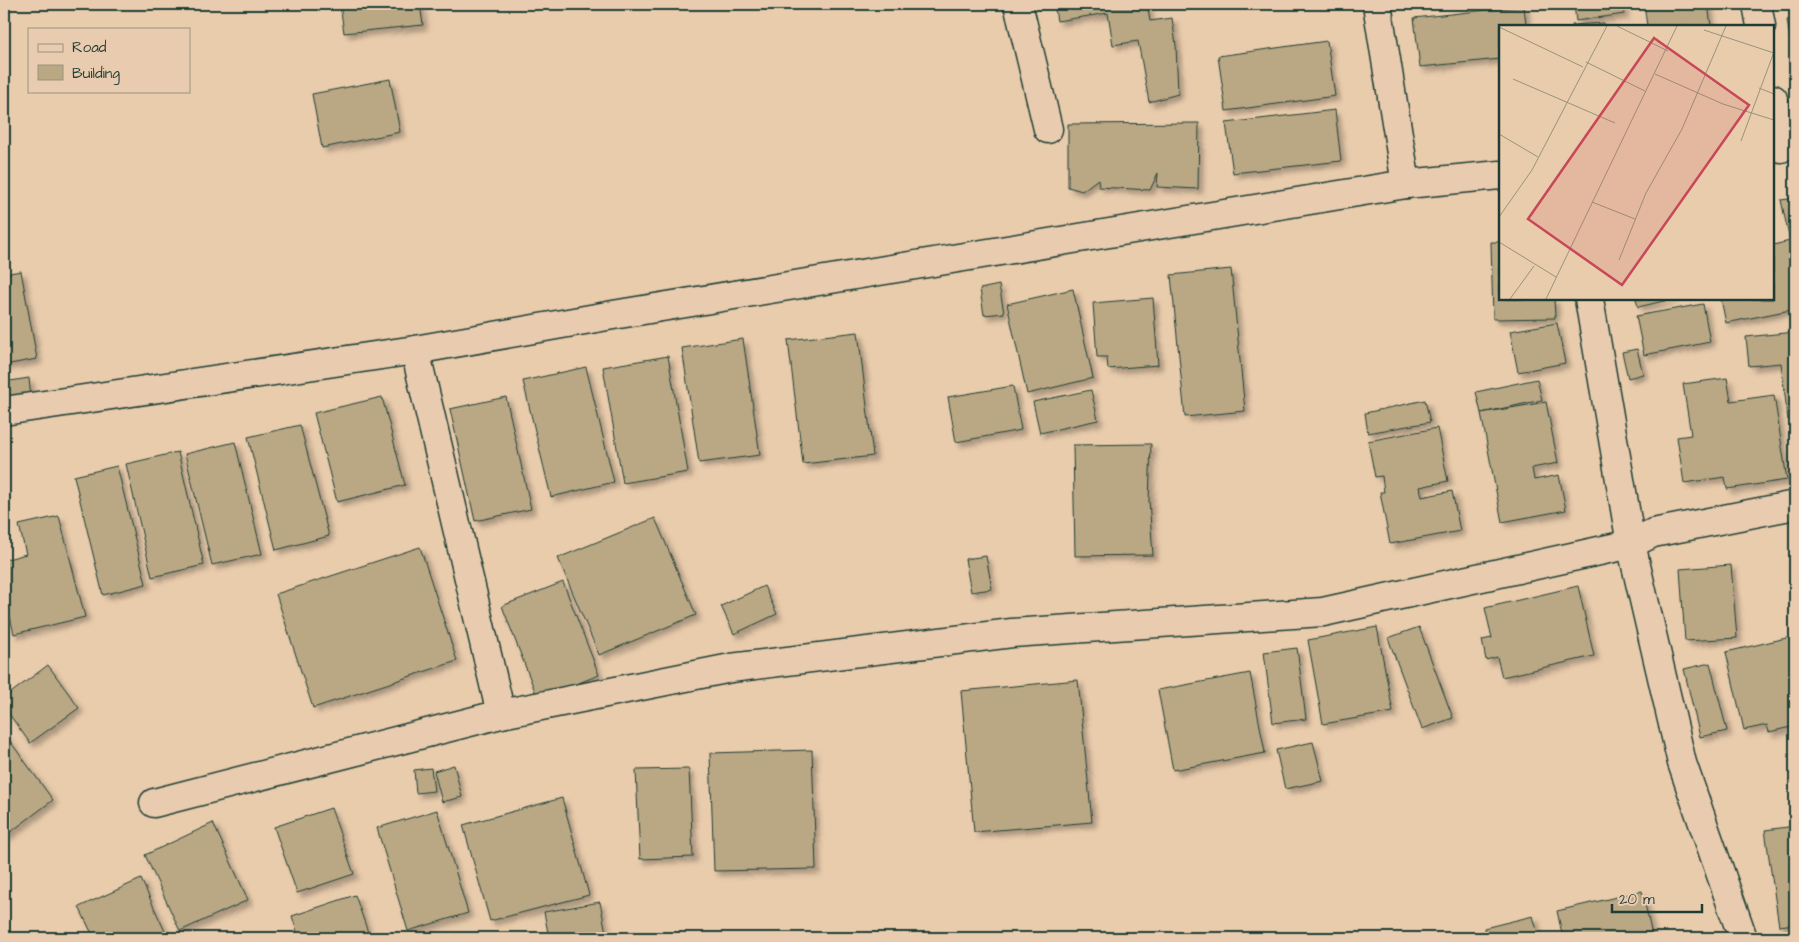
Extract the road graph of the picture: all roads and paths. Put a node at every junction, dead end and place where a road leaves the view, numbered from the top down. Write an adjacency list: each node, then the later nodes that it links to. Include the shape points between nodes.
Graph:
1 (1018, 4): 6 (street)
2 (1377, 4): 9 (street)
3 (1758, 4): 4 (street)
4 (1761, 25)
5 (1774, 104): 7 (street)
6 (1048, 129)
7 (1783, 147)
8 (1499, 175): 9 (street)
9 (1406, 184): 11 (street)
10 (1589, 300): 14 (street)
11 (416, 350): 12 (street); 15 (street)
12 (4, 411)
13 (1795, 505): 14 (street, via 1653,533)
14 (1631, 544): 15 (street, via 1323,612 1003,634 731,668); 17 (street, via 1682,763)
15 (502, 714): 16 (street)
16 (154, 803)
17 (1743, 938)

